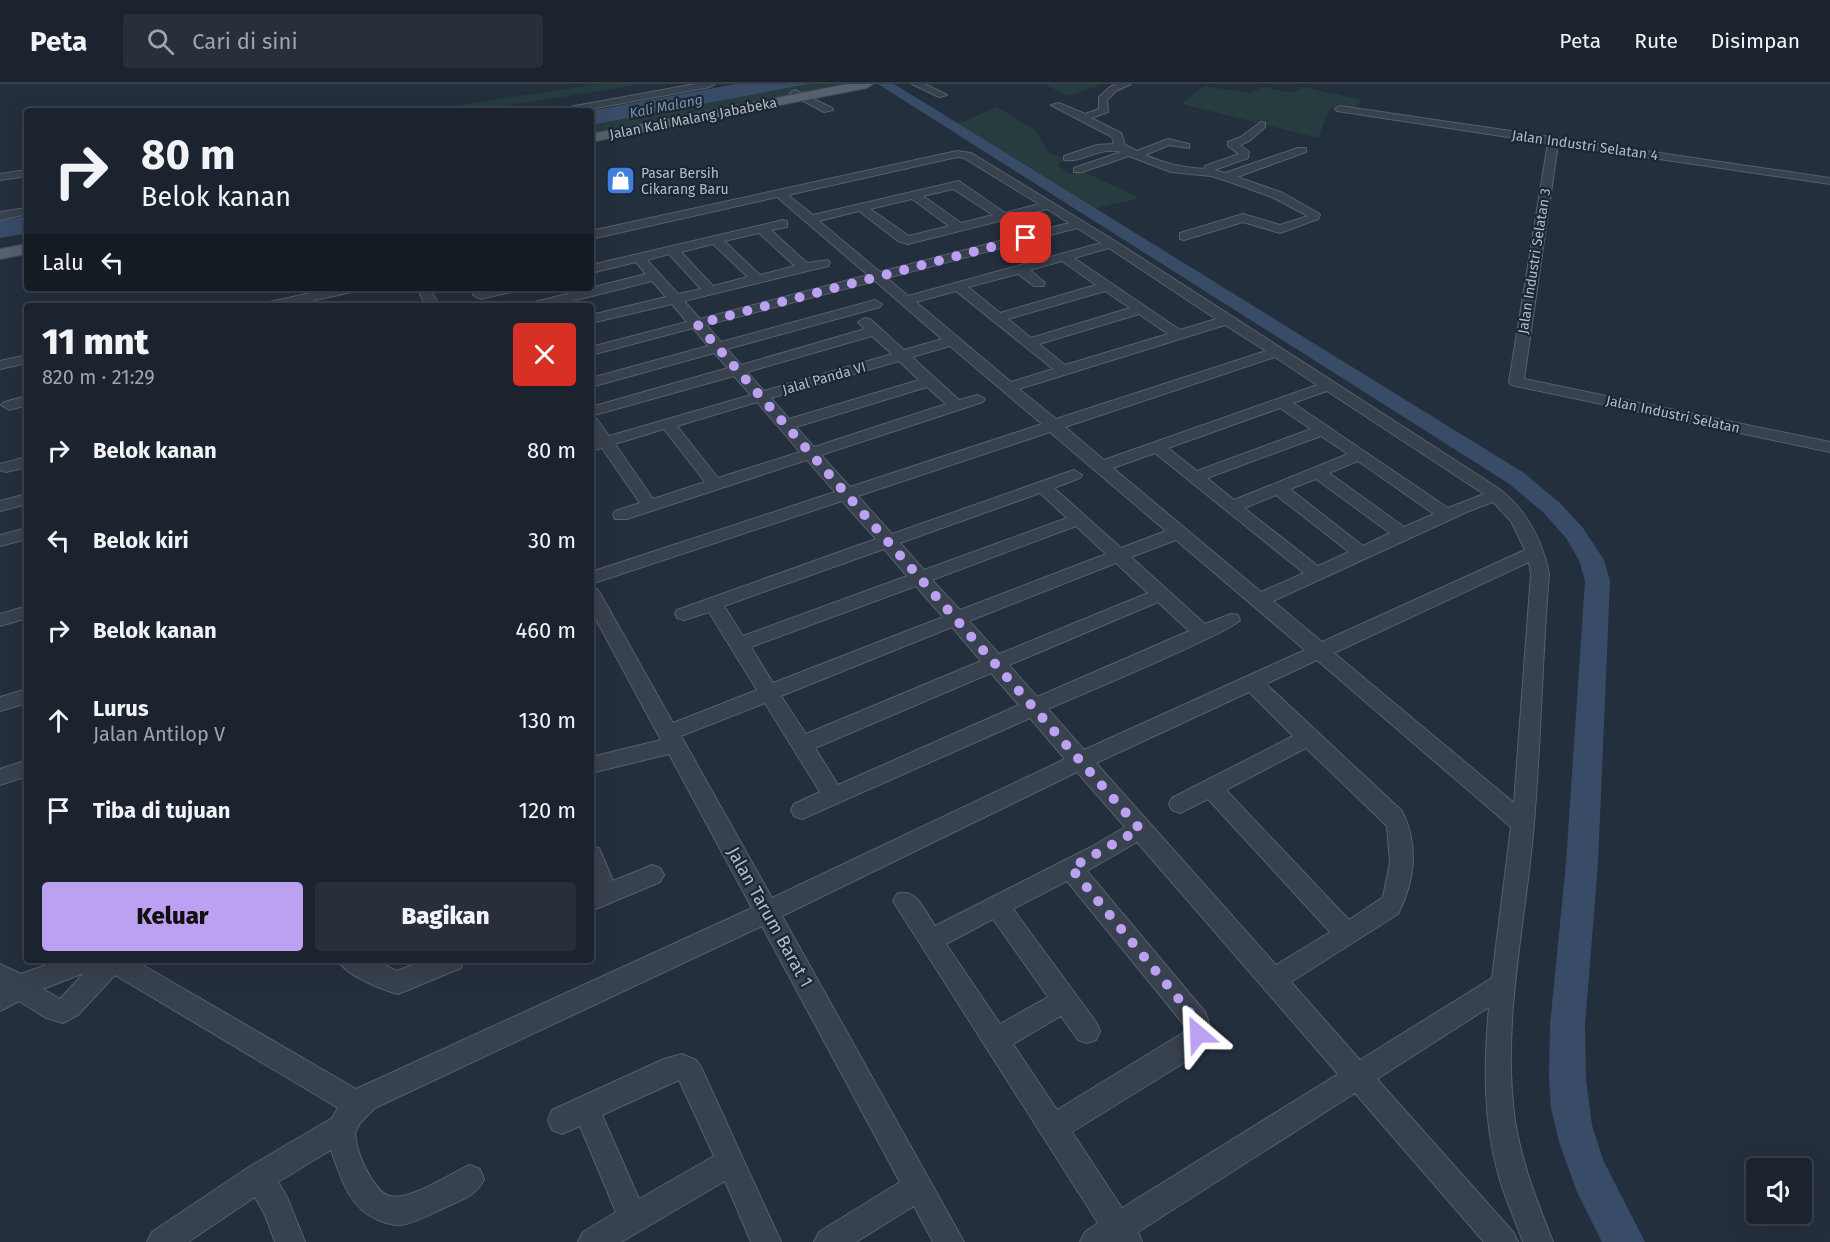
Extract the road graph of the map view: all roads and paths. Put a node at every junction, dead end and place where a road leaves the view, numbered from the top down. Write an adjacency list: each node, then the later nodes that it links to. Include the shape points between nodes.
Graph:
1 (710, 84): 9 (street)
2 (841, 84): 6 (main road, Jalan Kali Malang Jababeka)
3 (917, 84): 7 (street)
4 (1126, 84): 12 (street, via 1108,93 1101,101 1105,108)
5 (862, 85): 6 (main road, Jalan Kali Malang Jababeka)
6 (799, 95): 11 (street); 16 (main road, Jalan Kali Malang Jababeka); 18 (main road, Jalan Kali Malang Jababeka)
7 (942, 95)
8 (1056, 105): 14 (street)
9 (580, 108)
10 (1340, 109): 19 (street, Jalan Industri Selatan 4)
11 (828, 110)
12 (1099, 112): 13 (street); 14 (street)
13 (1110, 116)
14 (1084, 117): 23 (street, via 1084,121 1117,135)
15 (1261, 125): 26 (street, via 1232,144 1244,156 1209,168)
16 (594, 132)
17 (1188, 133): 20 (street)
18 (594, 137)
19 (1553, 141): 30 (street, Jalan Industri Selatan 4); 91 (street, Jalan Industri Selatan 3)
20 (1168, 142): 21 (street); 23 (street)
21 (1185, 146)
22 (1302, 150): 29 (street)
23 (1129, 151): 24 (street, via 1097,148); 25 (street); 26 (street, via 1175,170)
24 (1068, 158)
25 (1078, 170)
26 (1209, 172): 29 (street)
27 (24, 173): 28 (street)
28 (0, 177)
29 (1225, 177): 44 (street, via 1314,215 1285,229 1246,218)
30 (1830, 181)
31 (780, 193): 33 (street, via 961,154); 38 (street); 43 (street)
32 (915, 195): 34 (street); 37 (street, via 957,185); 41 (street)
33 (1050, 205): 37 (street); 40 (street)
34 (860, 207): 38 (street); 41 (street, via 905,239)
35 (24, 212): 36 (street)
36 (0, 216)
37 (1002, 216): 41 (street)
38 (812, 219): 58 (street)
39 (783, 224): 42 (street)
40 (1078, 224): 47 (street); 58 (street)
41 (959, 228)
42 (762, 229): 45 (street); 56 (street)
43 (594, 234)
44 (1184, 236)
45 (716, 240): 50 (street); 59 (street)
46 (24, 243): 48 (main road)
47 (1111, 244): 53 (street); 75 (street)
48 (0, 247)
49 (24, 250): 51 (main road)
50 (672, 250): 52 (street); 61 (street)
51 (0, 254)
52 (639, 258): 55 (street); 57 (street)
53 (1065, 258): 60 (street); 63 (street, via 1031,277)
54 (824, 263): 56 (street)
55 (594, 268)
56 (805, 268): 59 (street)
57 (655, 276): 66 (street); 69 (street)
58 (878, 276): 67 (street); 76 (street)
59 (757, 279): 61 (street)
60 (1107, 286): 71 (street); 74 (street)
61 (710, 290): 66 (street)
62 (338, 291): 68 (street)
63 (964, 291): 67 (street); 74 (street)
64 (509, 292): 65 (street)
65 (480, 295)
66 (675, 299): 73 (street); 76 (street)
67 (907, 300): 79 (street)
68 (284, 303)
69 (548, 303)
70 (874, 304): 72 (street)
71 (1140, 309): 78 (street); 80 (street)
72 (852, 311): 77 (street); 81 (street)
73 (594, 318)
74 (997, 318): 80 (street)
75 (1226, 320): 78 (street); 83 (street)
76 (697, 324): 81 (street); 82 (street)
77 (874, 331): 84 (street); 87 (street)
78 (1179, 335): 88 (street)
79 (954, 340): 84 (street, Jalal Panda VI); 93 (street)
80 (1029, 343): 88 (street)
81 (718, 348): 87 (street); 90 (street)
82 (594, 350)
83 (1276, 352): 92 (street); 103 (street)
84 (901, 355): 89 (street); 94 (street, Jalal Panda VI)
85 (24, 360): 86 (street)
86 (0, 365)
87 (738, 370): 94 (street); 100 (street)
88 (1064, 371): 93 (street)
89 (930, 381): 99 (street); 102 (street)
90 (594, 382)
91 (1516, 382): 107 (street, Jalan Industri Selatan)
92 (1327, 386): 97 (street); 120 (street)
93 (1009, 387): 103 (street)
94 (761, 396): 101 (street, Jalal Panda VI); 102 (street)
95 (978, 399): 99 (street)
96 (24, 401): 98 (street)
97 (1282, 402): 104 (street); 106 (street)
98 (9, 405)
99 (957, 406): 108 (street)
100 (594, 411)
101 (668, 424): 105 (street, Jalal Panda VI); 116 (street)
102 (786, 425): 108 (street)
103 (1051, 425): 111 (street); 119 (street)
104 (1323, 430): 109 (street); 115 (street)
105 (598, 444): 123 (street)
106 (1157, 447): 111 (street); 115 (street)
107 (1830, 447)
108 (811, 454): 116 (street); 119 (street)
109 (1360, 455): 113 (street); 126 (street)
110 (24, 463): 112 (street)
111 (1103, 466): 128 (street)
112 (6, 467)
113 (1318, 473): 118 (street); 130 (street)
114 (1074, 475): 117 (street)
115 (1195, 477): 124 (street)
116 (715, 485): 123 (street)
117 (1043, 487): 127 (street); 132 (street)
118 (1278, 488): 124 (street); 134 (street)
119 (847, 494): 132 (street); 137 (street)
120 (1496, 495): 126 (street); 133 (street, via 1524,526)
121 (24, 500): 122 (street)
122 (0, 506)
123 (650, 506): 125 (street)
124 (1232, 507): 136 (street)
125 (621, 515)
126 (1446, 515): 130 (street)
127 (1079, 519): 135 (street); 138 (street)
128 (1180, 532): 135 (street); 141 (street)
129 (24, 534): 131 (street)
130 (1404, 535): 134 (street)
131 (0, 541)
132 (888, 542): 138 (street); 142 (street)
133 (1536, 552): 150 (street); 168 (street, via 1540,574)
134 (1363, 554): 136 (street)
135 (1119, 556): 139 (street); 146 (street)
136 (1317, 574): 141 (street)
137 (594, 577)
138 (920, 578): 146 (street); 149 (street)
139 (1161, 594): 148 (street); 151 (street)
140 (594, 598): 157 (street, Jalan Tarum Barat 1)
141 (1259, 600): 150 (street)
142 (713, 603): 144 (street); 149 (street)
143 (24, 613): 145 (street)
144 (684, 614)
145 (0, 620)
146 (957, 620): 151 (street); 153 (street)
147 (1231, 620): 148 (street)
148 (1203, 633): 156 (street)
149 (740, 644): 153 (street)
150 (1318, 651): 152 (street); 168 (street)
151 (995, 664): 156 (street); 159 (street)
152 (1252, 683): 158 (street); 160 (street)
153 (770, 693): 157 (street); 159 (street)
154 (24, 697): 155 (street)
155 (0, 704)
156 (1034, 708): 160 (street); 165 (street)
157 (671, 738): 161 (street, via 648,752); 176 (street, Jalan Tarum Barat 1)
158 (1308, 738): 164 (street); 177 (street, via 1394,817 1401,828 1396,898 1390,907)
159 (803, 744): 165 (street)
160 (1080, 761): 169 (street); 176 (street)
161 (594, 764)
162 (24, 769): 163 (street)
163 (0, 777)
164 (1211, 788): 166 (street); 177 (street)
165 (833, 795): 167 (street)
166 (1180, 804)
167 (802, 810)
168 (1523, 824): 185 (street)
169 (1140, 829): 170 (street); 184 (street)
170 (1071, 868): 175 (street); 193 (street, via 1196,1020 1198,1034 1189,1045)
171 (594, 871): 173 (street)
172 (651, 875): 173 (street)
173 (599, 898)
174 (905, 901): 178 (street)
175 (998, 906): 178 (street); 187 (street)
176 (767, 912): 191 (street, via 369,1095); 197 (street, Jalan Tarum Barat 1)
177 (1347, 934): 184 (street)
178 (930, 940): 189 (street)
179 (82, 963): 186 (street)
180 (109, 963): 186 (street, via 63,1011)
181 (117, 963): 191 (street)
182 (356, 963): 183 (street, via 398,983)
183 (445, 963)
184 (1273, 980): 190 (street)
185 (1504, 983): 190 (street); 208 (street, via 1498,1071 1501,1118 1509,1162)
186 (15, 985)
187 (1065, 1000): 188 (street); 189 (street)
188 (1087, 1030)
189 (996, 1040): 193 (street)
190 (1357, 1076): 199 (street); 207 (street)
191 (358, 1105): 192 (street)
192 (341, 1128): 195 (street); 196 (street, via 342,1143 357,1186 387,1210 401,1212)
193 (1053, 1128): 199 (street)
194 (729, 1164): 198 (street); 198 (street, via 692,1076 684,1067 673,1068 574,1114); 203 (street)
195 (279, 1167): 200 (street); 201 (street, via 277,1207)
196 (470, 1179)
197 (918, 1187): 204 (street); 205 (street, Jalan Tarum Barat 1)
198 (633, 1218): 202 (street)
199 (1123, 1235): 206 (street)
200 (162, 1242)
201 (290, 1242)
202 (593, 1242)
203 (766, 1242)
204 (829, 1242)
205 (949, 1242)
206 (1095, 1242)
207 (1503, 1242)
208 (1538, 1242)

